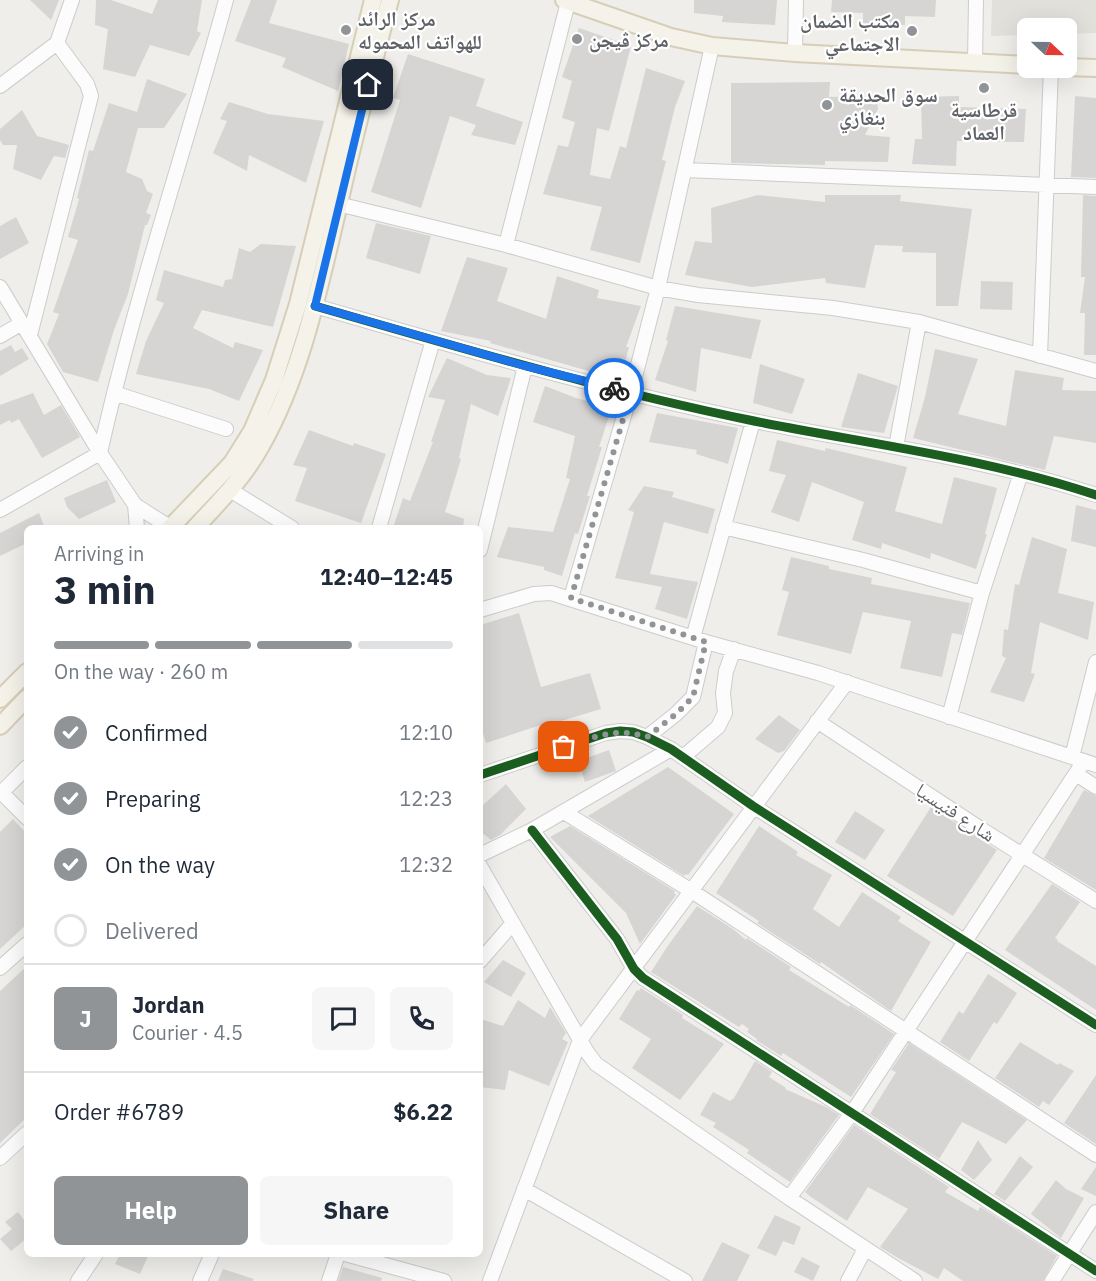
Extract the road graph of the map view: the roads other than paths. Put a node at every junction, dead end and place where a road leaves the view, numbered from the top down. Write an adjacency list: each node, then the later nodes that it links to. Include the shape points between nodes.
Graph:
1 (72, 0): 8 (street)
2 (226, 0): 34 (street)
3 (373, 0): 46 (main road, via 298,304 274,380 232,463)
4 (390, 0): 20 (main road)
5 (796, 0): 10 (street)
6 (976, 0): 11 (street)
7 (566, 1): 9 (main road, via 671,37); 21 (street)
8 (57, 44): 16 (street); 27 (street, via 87,84 91,96)
9 (712, 46): 10 (main road); 17 (street)
10 (795, 53): 11 (main road)
11 (975, 63): 12 (main road)
12 (1017, 65)
13 (1077, 67): 14 (main road)
14 (1096, 68)
15 (1051, 78): 18 (street)
16 (0, 86)
17 (685, 170): 18 (street); 23 (street)
18 (1046, 184): 19 (street); 30 (street)
19 (1096, 187)
20 (338, 204): 21 (street); 24 (main road)
21 (506, 245): 23 (street)
22 (0, 287): 26 (street)
23 (658, 288): 25 (street); 33 (street)
24 (315, 306): 29 (street); 40 (main road, via 275,419)
25 (919, 322): 30 (street); 37 (street)
26 (22, 323): 27 (street); 28 (street)
27 (30, 335): 38 (street)
28 (0, 336)
29 (433, 340): 31 (street); 49 (street)
30 (1040, 356): 32 (street)
31 (525, 366): 33 (street); 51 (street)
32 (1096, 371)
33 (631, 392): 35 (street); 53 (street)
34 (114, 393): 36 (street); 38 (street)
35 (753, 421): 37 (street); 50 (street)
36 (226, 429)
37 (896, 447): 39 (street)
38 (100, 453): 42 (street); 43 (street)
39 (1021, 473): 41 (street); 52 (street)
40 (230, 490): 47 (main road); 48 (street)
41 (1096, 495)
42 (135, 505): 44 (street); 45 (street)
43 (0, 510)
44 (137, 525)
45 (165, 525)
46 (173, 525)
47 (198, 525)
48 (287, 525)
49 (380, 525)
50 (723, 527): 52 (street); 55 (street)
51 (483, 538)
52 (982, 593): 62 (street)
53 (571, 598): 54 (street, via 534,594); 55 (street)
54 (483, 609)
55 (700, 640): 56 (street); 65 (street, via 693,697)
56 (734, 649): 59 (street); 66 (street, via 726,671 725,713 718,727)
57 (1096, 662): 67 (street)
58 (24, 675): 60 (main road)
59 (847, 682): 62 (street); 63 (street)
60 (0, 699)
61 (24, 702): 64 (main road)
62 (949, 717): 67 (street)
63 (817, 721): 73 (street); 78 (street, شارع فنيسيا)
64 (0, 726)
65 (647, 737): 66 (street); 69 (street, via 620,731 606,733)
66 (677, 753): 73 (street); 74 (street)
67 (1084, 761): 70 (street)
68 (24, 770): 72 (street)
69 (483, 774)
70 (1076, 774): 71 (street); 78 (street)
71 (1096, 787)
72 (1, 792): 75 (street)
73 (753, 807): 80 (street); 83 (street)
74 (564, 812): 76 (street); 80 (street)
75 (24, 815)
76 (532, 830): 77 (street); 87 (street, via 617,939)
77 (483, 854)
78 (1024, 855): 81 (street, شارع فنيسيا); 83 (street)
79 (483, 871): 82 (street)
80 (690, 890): 87 (street); 89 (street)
81 (1096, 901)
82 (513, 923): 85 (street); 90 (street)
83 (966, 942): 88 (street); 89 (street)
84 (24, 947): 86 (street)
85 (483, 957)
86 (0, 968)
87 (634, 969): 90 (street); 91 (street)
88 (1096, 1025)
89 (906, 1033): 91 (street); 93 (street)
90 (580, 1040): 95 (street); 96 (street, via 606,1073)
91 (852, 1113): 96 (street); 99 (street)
92 (24, 1136): 94 (street)
93 (1096, 1155)
94 (0, 1158)
95 (524, 1189): 109 (street); 110 (street)
96 (789, 1198): 98 (street)
97 (1096, 1212): 99 (street)
98 (865, 1249): 111 (street); 112 (street)
99 (1069, 1254): 104 (street); 113 (street)
100 (94, 1257): 105 (street)
101 (211, 1257): 106 (street)
102 (337, 1257): 107 (street)
103 (356, 1257): 108 (street)
104 (1096, 1271)
105 (78, 1281)
106 (200, 1281)
107 (329, 1281)
108 (444, 1281)
109 (490, 1281)
110 (685, 1281)
111 (848, 1281)
112 (915, 1281)
113 (1052, 1281)

